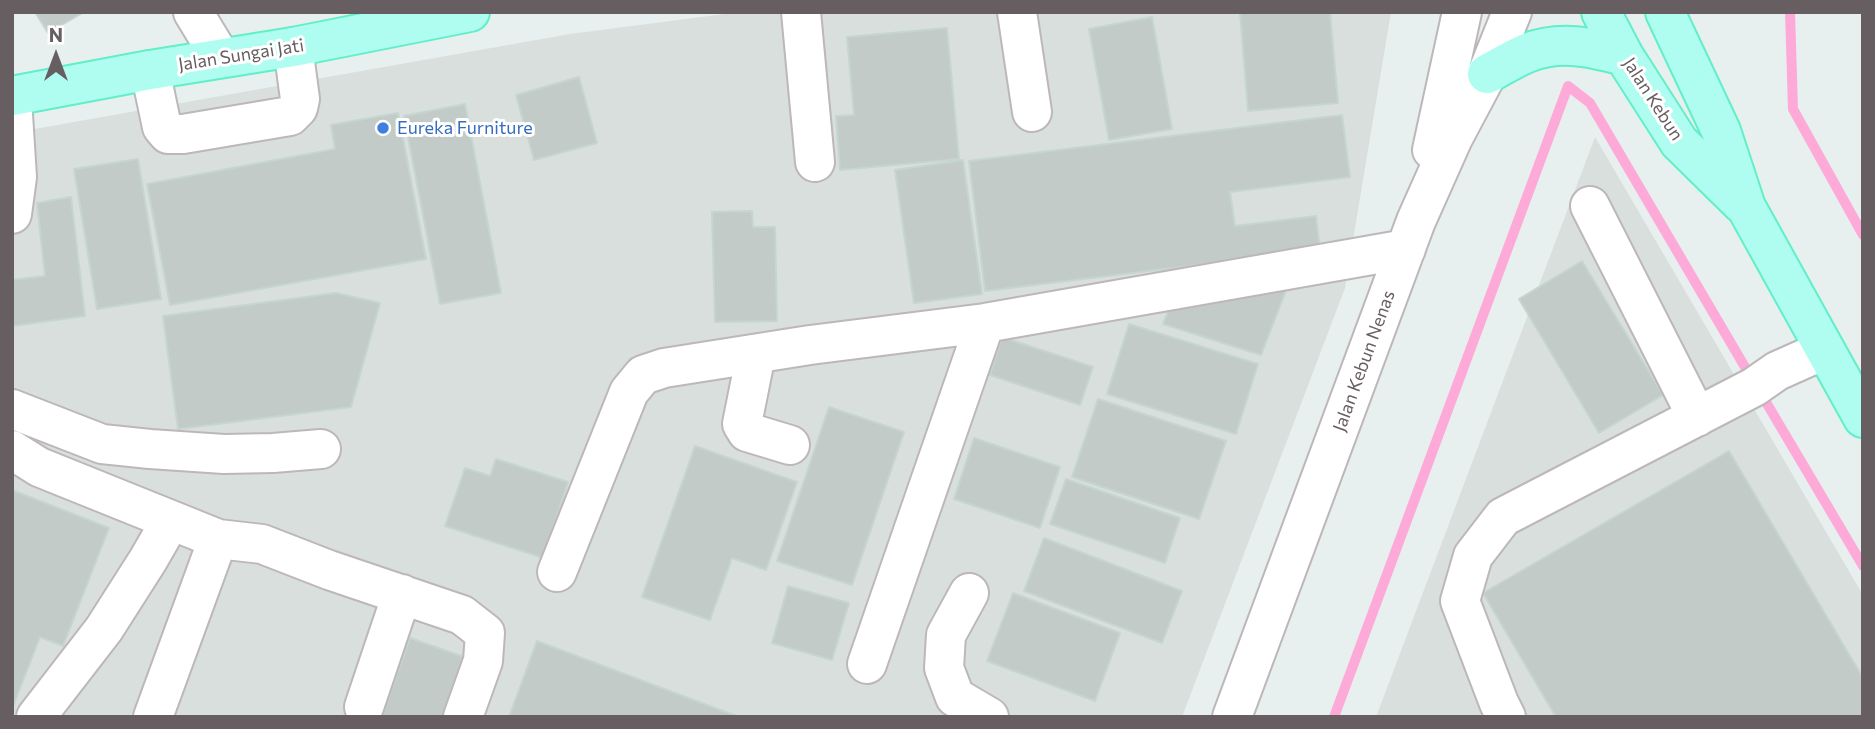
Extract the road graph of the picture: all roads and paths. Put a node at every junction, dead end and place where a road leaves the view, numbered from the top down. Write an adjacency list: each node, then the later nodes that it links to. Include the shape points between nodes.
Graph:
1 (193, 12): 12 (street)
2 (470, 12): 10 (main road, Jalan Sungai Jati)
3 (801, 12): 18 (street)
4 (1017, 12): 16 (street)
5 (1462, 12): 22 (street)
6 (1512, 12): 14 (street, Jalan Kebun Nenas)
7 (1601, 12): 11 (main road, Jalan Kebun)
8 (1665, 12): 17 (main road, Jalan Kebun)
9 (1687, 12): 17 (main road)
10 (293, 47): 12 (main road, Jalan Sungai Jati); 13 (street, via 300,99 290,116 183,134 168,134 162,127)
11 (1624, 56): 14 (main road, via 1561,45 1527,53); 20 (main road, Jalan Kebun, via 1679,142)
12 (221, 58): 13 (main road, Jalan Sungai Jati)
13 (150, 70): 15 (main road, Jalan Sungai Jati)
14 (1487, 74): 22 (street, Jalan Kebun Nenas)
15 (12, 98): 21 (street, via 17,177)
16 (1032, 112)
17 (1721, 131): 20 (main road, Jalan Kebun)
18 (815, 162)
19 (1590, 206): 27 (street)
20 (1746, 208): 24 (main road, Jalan Kebun)
21 (12, 214)
22 (1411, 235): 23 (street); 43 (street, Jalan Kebun Nenas)
23 (985, 323): 25 (street); 37 (street)
24 (1824, 350): 27 (street); 28 (main road, Jalan Kebun)
25 (756, 354): 29 (street, via 743,424 747,432); 34 (street, via 643,375 629,392)
26 (12, 409): 30 (street, via 102,444 224,454)
27 (1696, 417): 44 (street, via 1503,517 1473,556 1460,601)
28 (1863, 418)
29 (790, 445)
30 (321, 449)
31 (12, 450): 32 (street, via 39,467)
32 (171, 520): 33 (street); 39 (street, via 104,629)
33 (218, 538): 36 (street, via 262,544); 40 (street)
34 (557, 572)
35 (969, 593): 42 (street, via 946,635 944,668 955,697)
36 (402, 594): 38 (street); 41 (street, via 461,615 485,633 484,661)
37 (867, 664)
38 (364, 707)
39 (36, 717)
40 (153, 717)
41 (463, 717)
42 (989, 717)
43 (1232, 717)
44 (1506, 717)

